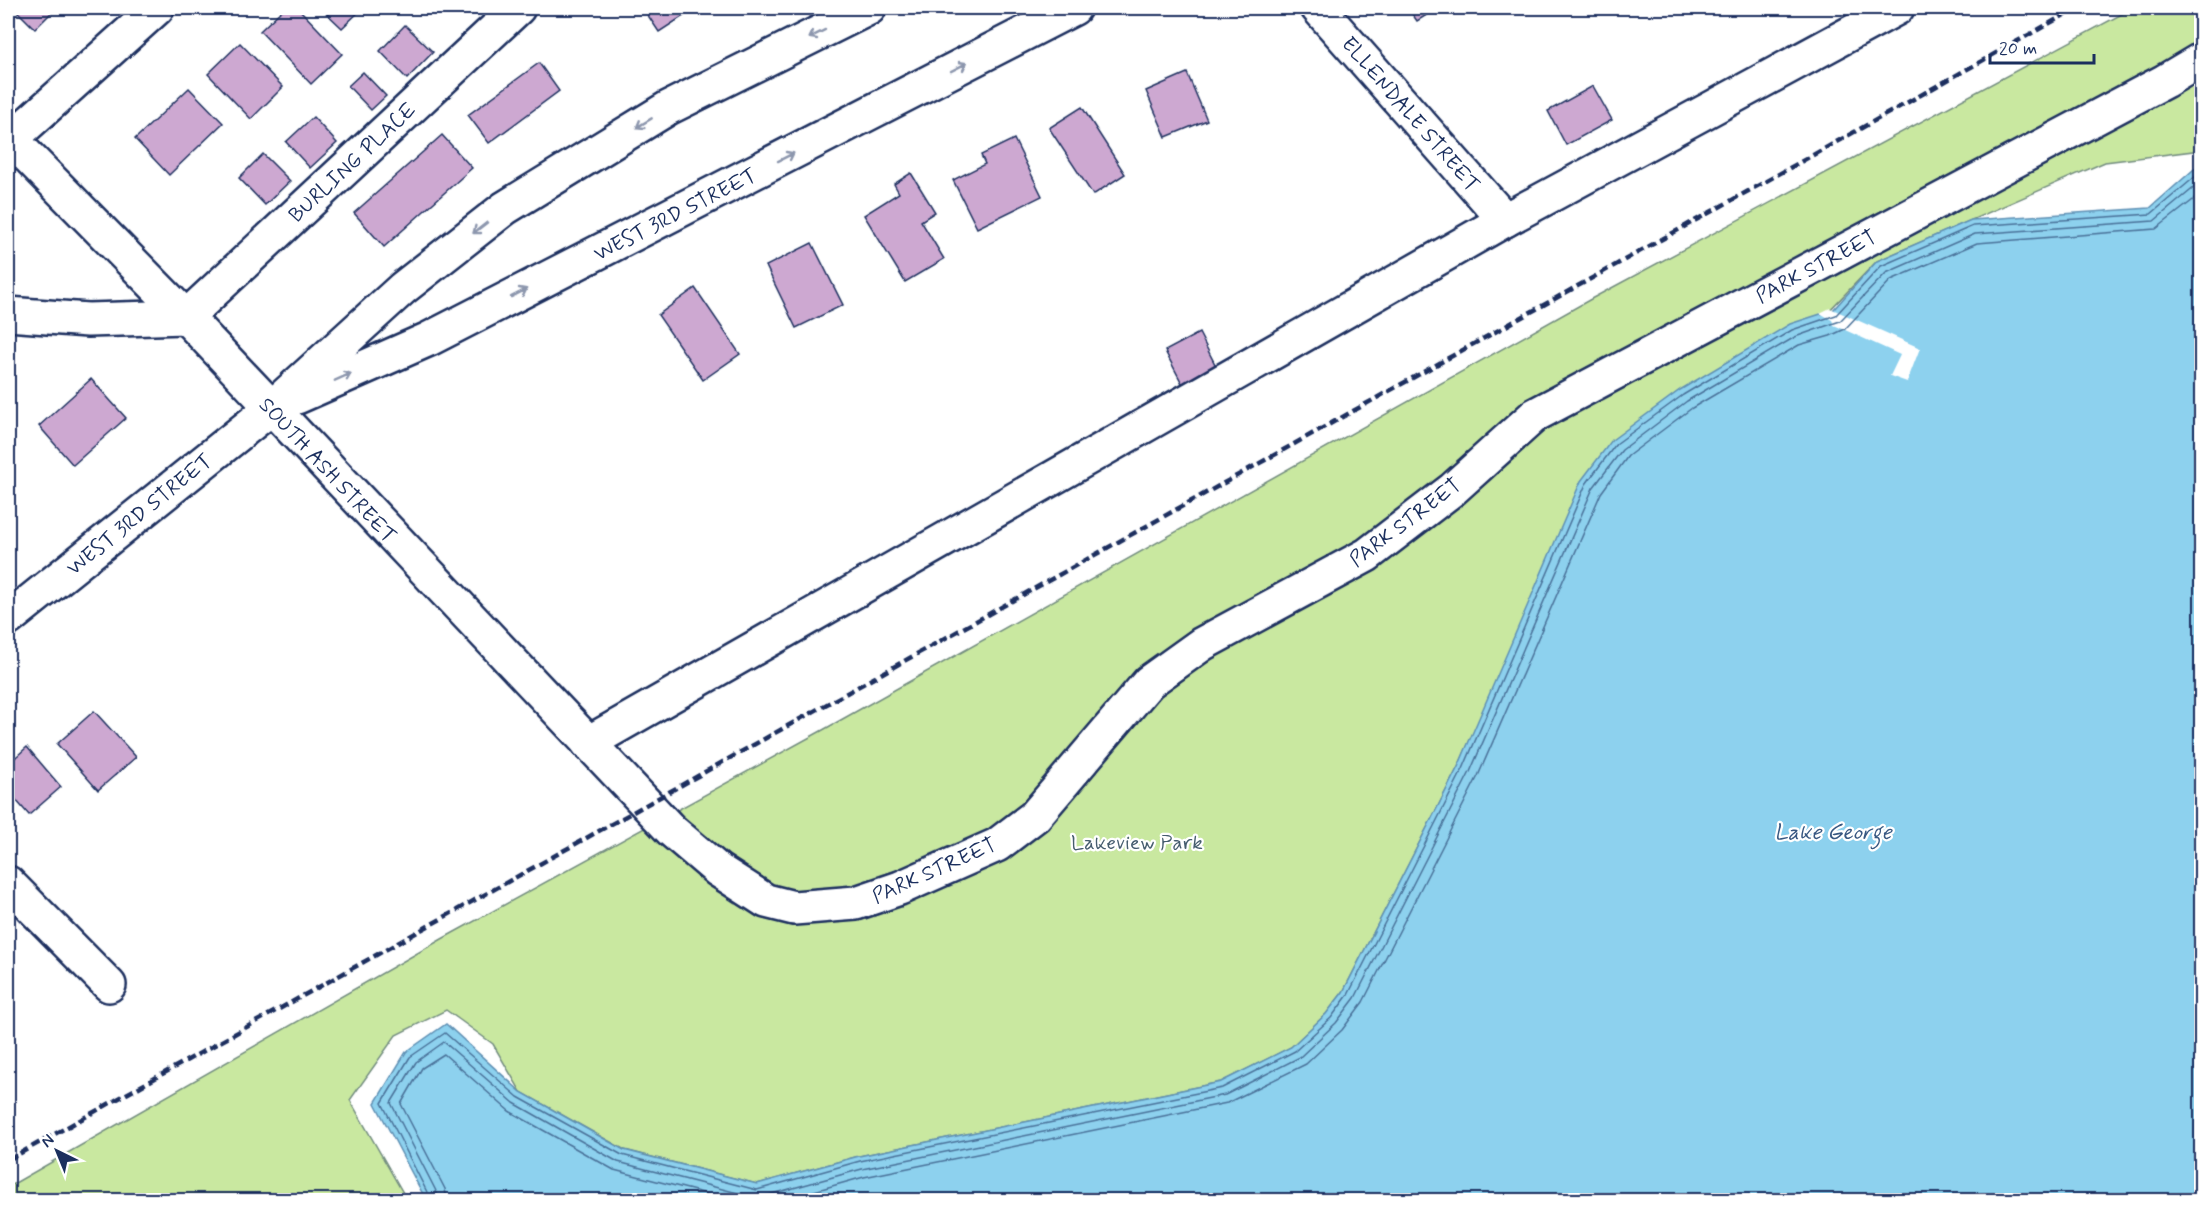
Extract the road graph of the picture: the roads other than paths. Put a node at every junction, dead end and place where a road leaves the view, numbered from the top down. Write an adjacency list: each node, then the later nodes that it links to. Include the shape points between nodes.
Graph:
1 (156, 8): 8 (street)
2 (518, 8): 11 (street, BURLING PLACE)
3 (869, 8): 12 (street, WEST 3RD STREET, one-way to 12, via 668,108 505,208 403,288)
4 (1074, 8): 12 (street, WEST 3RD STREET, one-way to 4, via 429,339)
5 (1318, 8): 9 (street, ELLENDALE STREET)
6 (1898, 8): 9 (street)
7 (2202, 59): 15 (street, PARK STREET, via 1535,415 1453,489 1366,555 1202,644 1149,682 1035,816 998,845 856,903 794,908 766,901 718,870 671,830)
8 (9, 138): 11 (street, SOUTH ASH STREET)
9 (1505, 220): 14 (street)
10 (8, 314): 11 (street, via 88,320)
11 (186, 317): 12 (street, SOUTH ASH STREET)
12 (270, 409): 13 (street, WEST 3RD STREET); 14 (street, SOUTH ASH STREET)
13 (8, 619)
14 (588, 743): 15 (street, SOUTH ASH STREET)
15 (648, 804)
16 (8, 883): 17 (street)
17 (109, 985)

